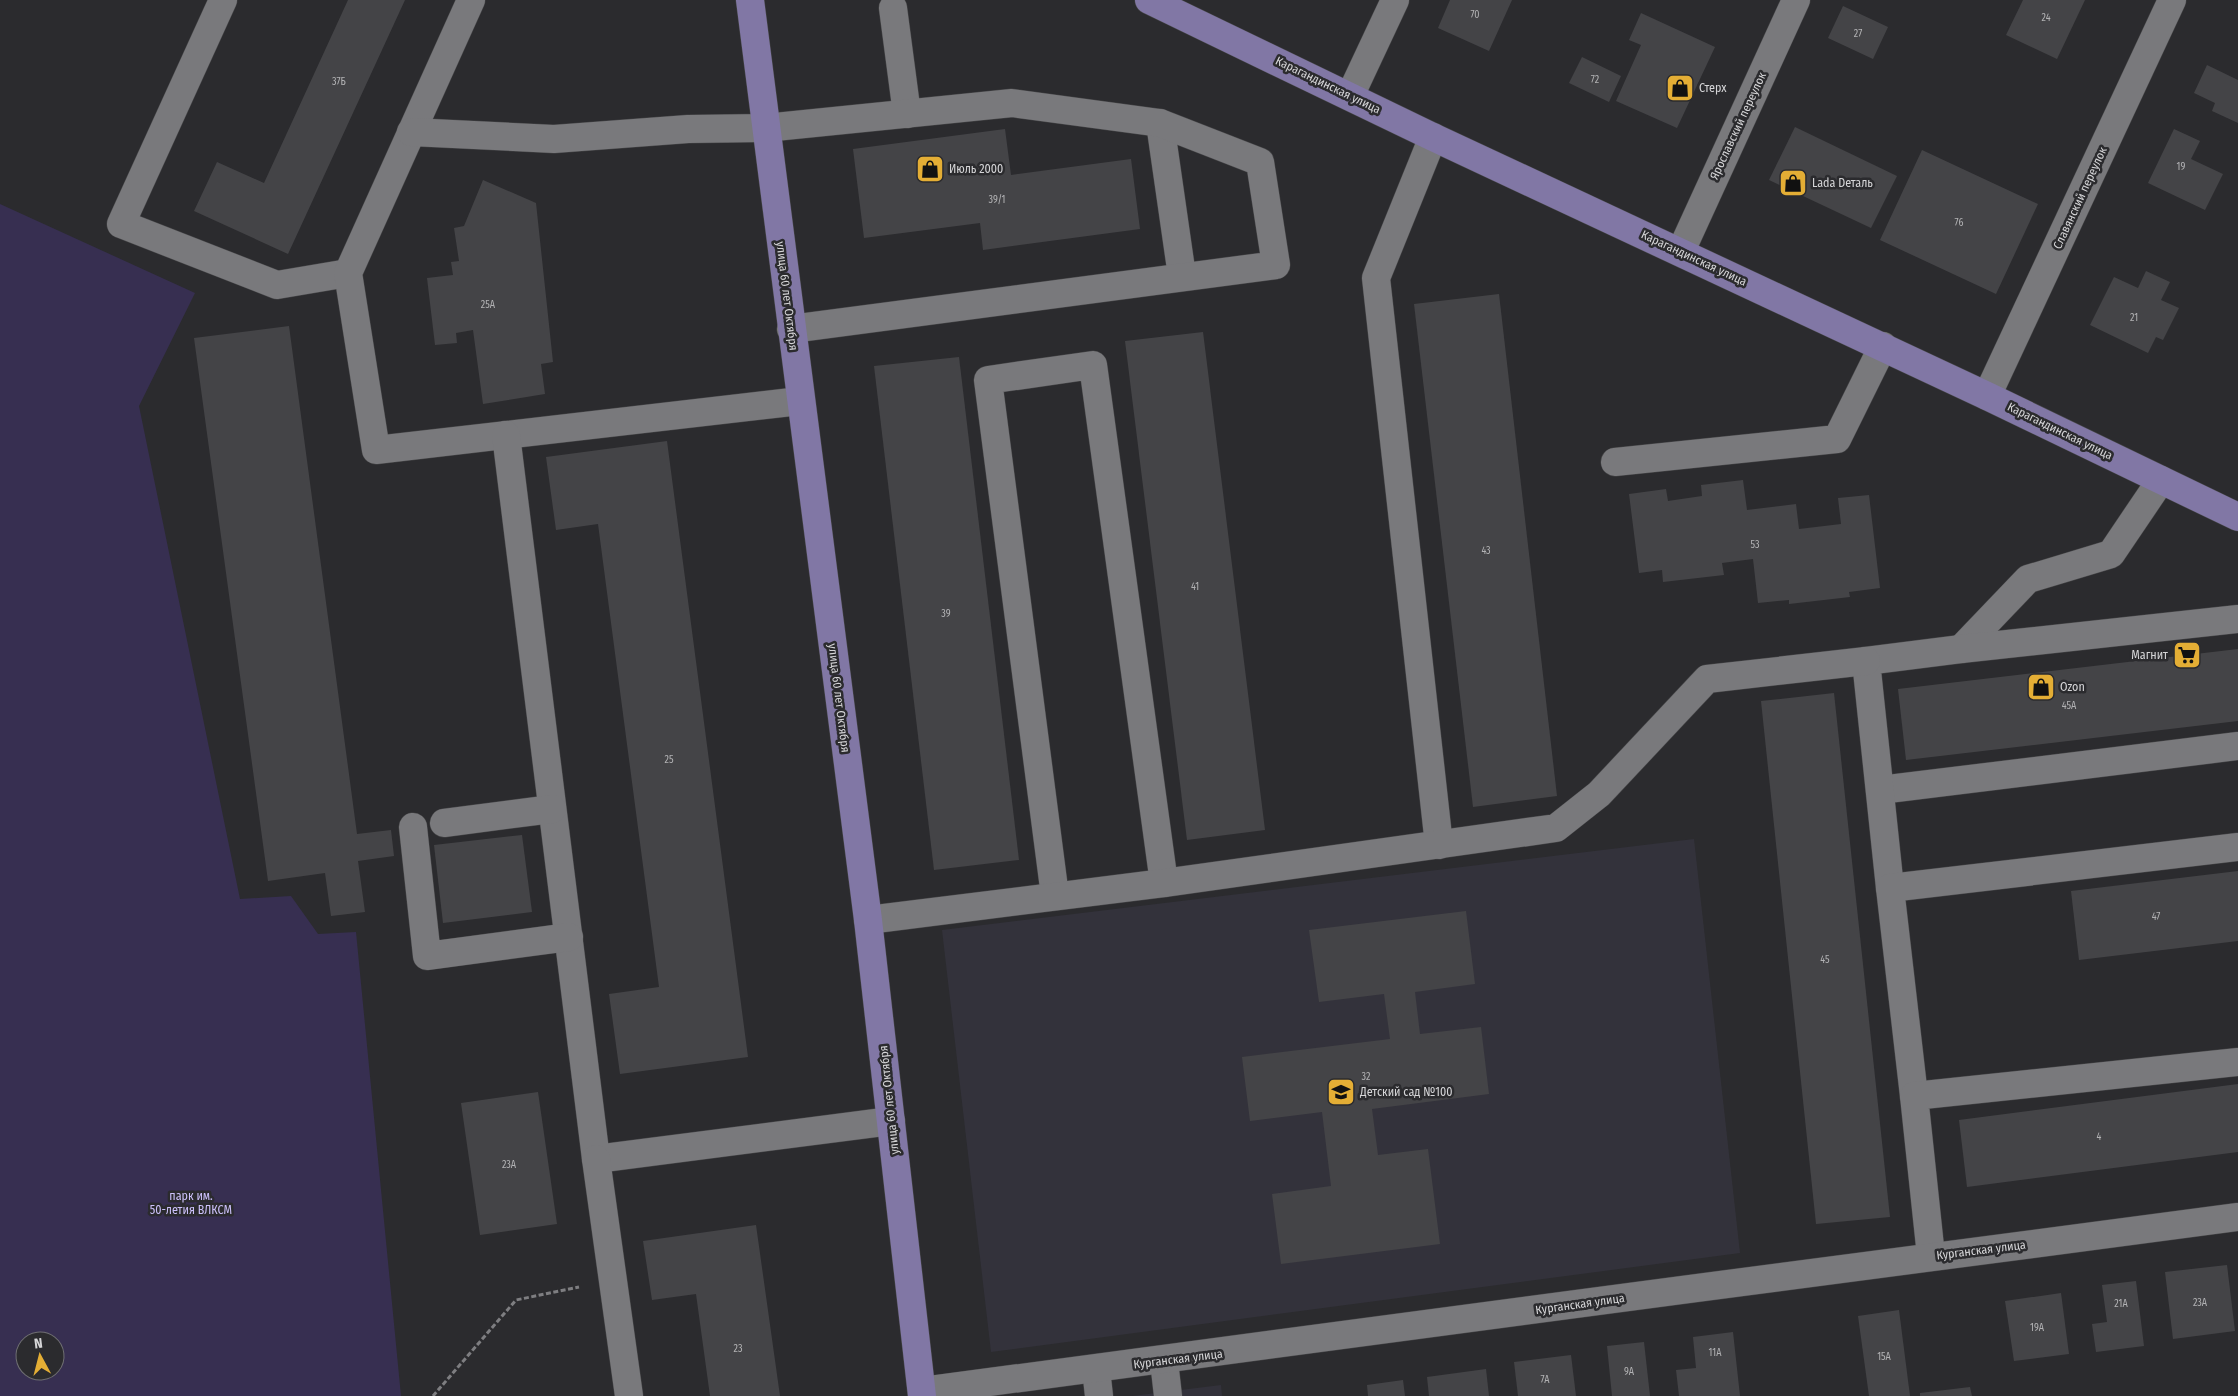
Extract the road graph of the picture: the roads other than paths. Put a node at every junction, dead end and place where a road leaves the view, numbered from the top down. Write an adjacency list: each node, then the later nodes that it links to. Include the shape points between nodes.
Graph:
1 (223, 0): 16 (street, via 122,224 276,285)
2 (471, 0): 13 (street)
3 (750, 0): 12 (main road, улица 60 лет Октября)
4 (1149, 0): 9 (main road, Карагандинская улица)
5 (1395, 0): 9 (street)
6 (1796, 0): 15 (street, Ярославский переулок)
7 (2172, 0): 20 (street, Славянский переулок)
8 (893, 8): 10 (street)
9 (1350, 96): 14 (main road, Карагандинская улица)
10 (907, 114): 11 (street, via 1012,103); 12 (street)
11 (1160, 123): 17 (street); 17 (street, via 1260,162 1276,265)
12 (765, 128): 13 (street, via 688,129 554,139); 18 (main road, улица 60 лет Октября)
13 (411, 132): 16 (street)
14 (1433, 137): 15 (main road, Карагандинская улица); 34 (street, via 1376,278)
15 (1681, 251): 19 (main road, Карагандинская улица)
16 (348, 273): 22 (street, via 376,450)
17 (1182, 276): 18 (street)
18 (791, 329): 21 (main road, улица 60 лет Октября)
19 (1883, 346): 20 (main road, Карагандинская улица); 23 (street, via 1837,440)
20 (1987, 396): 24 (main road, Карагандинская улица)
21 (800, 402): 22 (street); 39 (main road, улица 60 лет Октября)
22 (506, 435): 31 (street)
23 (1615, 462)
24 (2160, 480): 25 (main road, Карагандинская улица); 27 (street, via 2111,554 2028,580)
25 (2238, 517)
26 (2238, 619): 27 (street)
27 (1961, 649): 28 (street)
28 (1866, 662): 30 (street); 34 (street, via 1707,679 1599,794 1556,828)
29 (2238, 746): 30 (street)
30 (1880, 790): 37 (street)
31 (552, 809): 32 (street); 40 (street)
32 (444, 823)
33 (413, 827): 40 (street, via 427,956)
34 (1439, 845): 36 (street)
35 (2238, 847): 37 (street)
36 (1164, 883): 38 (street); 38 (street, via 1094,366 988,380)
37 (1890, 888): 42 (street)
38 (1055, 896): 39 (street)
39 (868, 920): 43 (main road, улица 60 лет Октября)
40 (569, 937): 44 (street)
41 (2238, 1062): 42 (street)
42 (1914, 1096): 46 (street)
43 (891, 1121): 44 (street); 49 (main road, улица 60 лет Октября)
44 (596, 1159): 50 (street)
45 (2238, 1217): 46 (street, Курганская улица)
46 (1930, 1256): 47 (street, Курганская улица)
47 (1164, 1361): 48 (street, Курганская улица); 52 (street)
48 (1096, 1369): 49 (street, Курганская улица); 51 (street)
49 (922, 1394)
50 (629, 1396)
51 (1099, 1396)
52 (1168, 1396)

